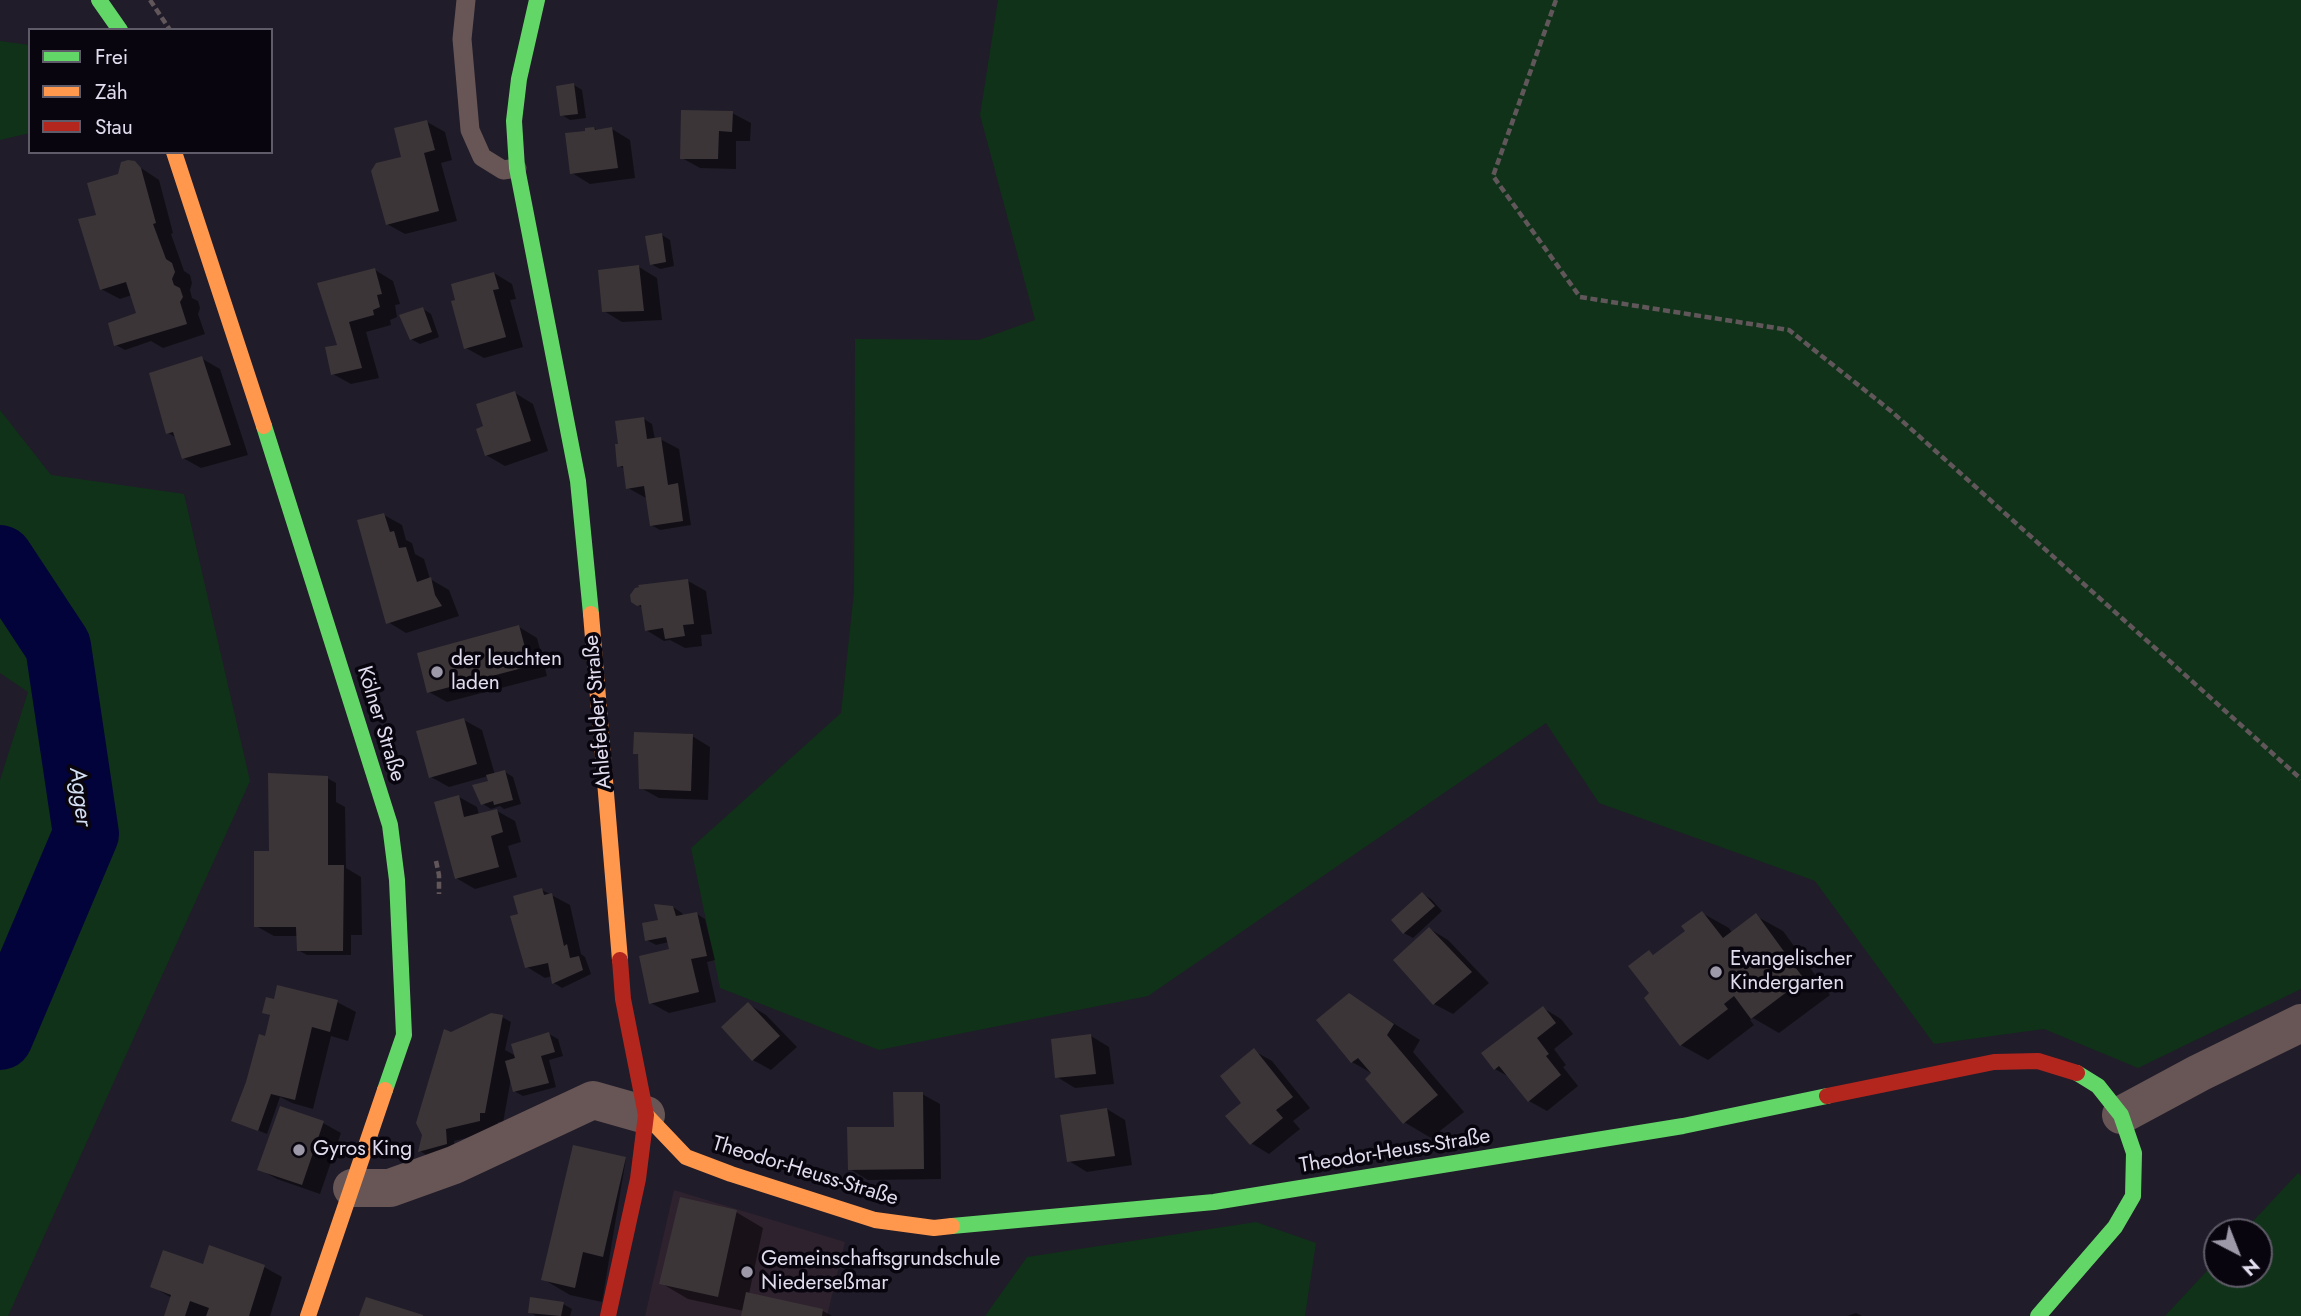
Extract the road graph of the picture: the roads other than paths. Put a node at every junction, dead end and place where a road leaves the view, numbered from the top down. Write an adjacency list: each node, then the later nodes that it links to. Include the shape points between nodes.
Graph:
1 (99, 0): 4 (street)
2 (466, 0): 6 (lane, via 462,39 470,130 482,157 503,170)
3 (537, 0): 6 (street, Ahlefelder Straße, via 519,79 514,121)
4 (119, 28)
5 (175, 154): 10 (street, Kölner Straße, via 390,825 404,1035)
6 (517, 168): 8 (street, Ahlefelder Straße, via 578,481 623,999)
7 (2301, 1023): 9 (street)
8 (646, 1115): 9 (street, Theodor-Heuss-Straße, via 686,1157 875,1220 934,1228 1214,1202 1683,1126 1994,1062 2038,1061 2079,1074 2098,1086); 10 (street, via 593,1100 403,1184); 12 (street, via 638,1179)
9 (2121, 1115): 13 (street, Theodor-Heuss-Straße, via 2134,1153 2133,1196 2116,1227)
10 (352, 1188): 11 (street, Kölner Straße)
11 (308, 1316)
12 (608, 1316)
13 (2038, 1316)

